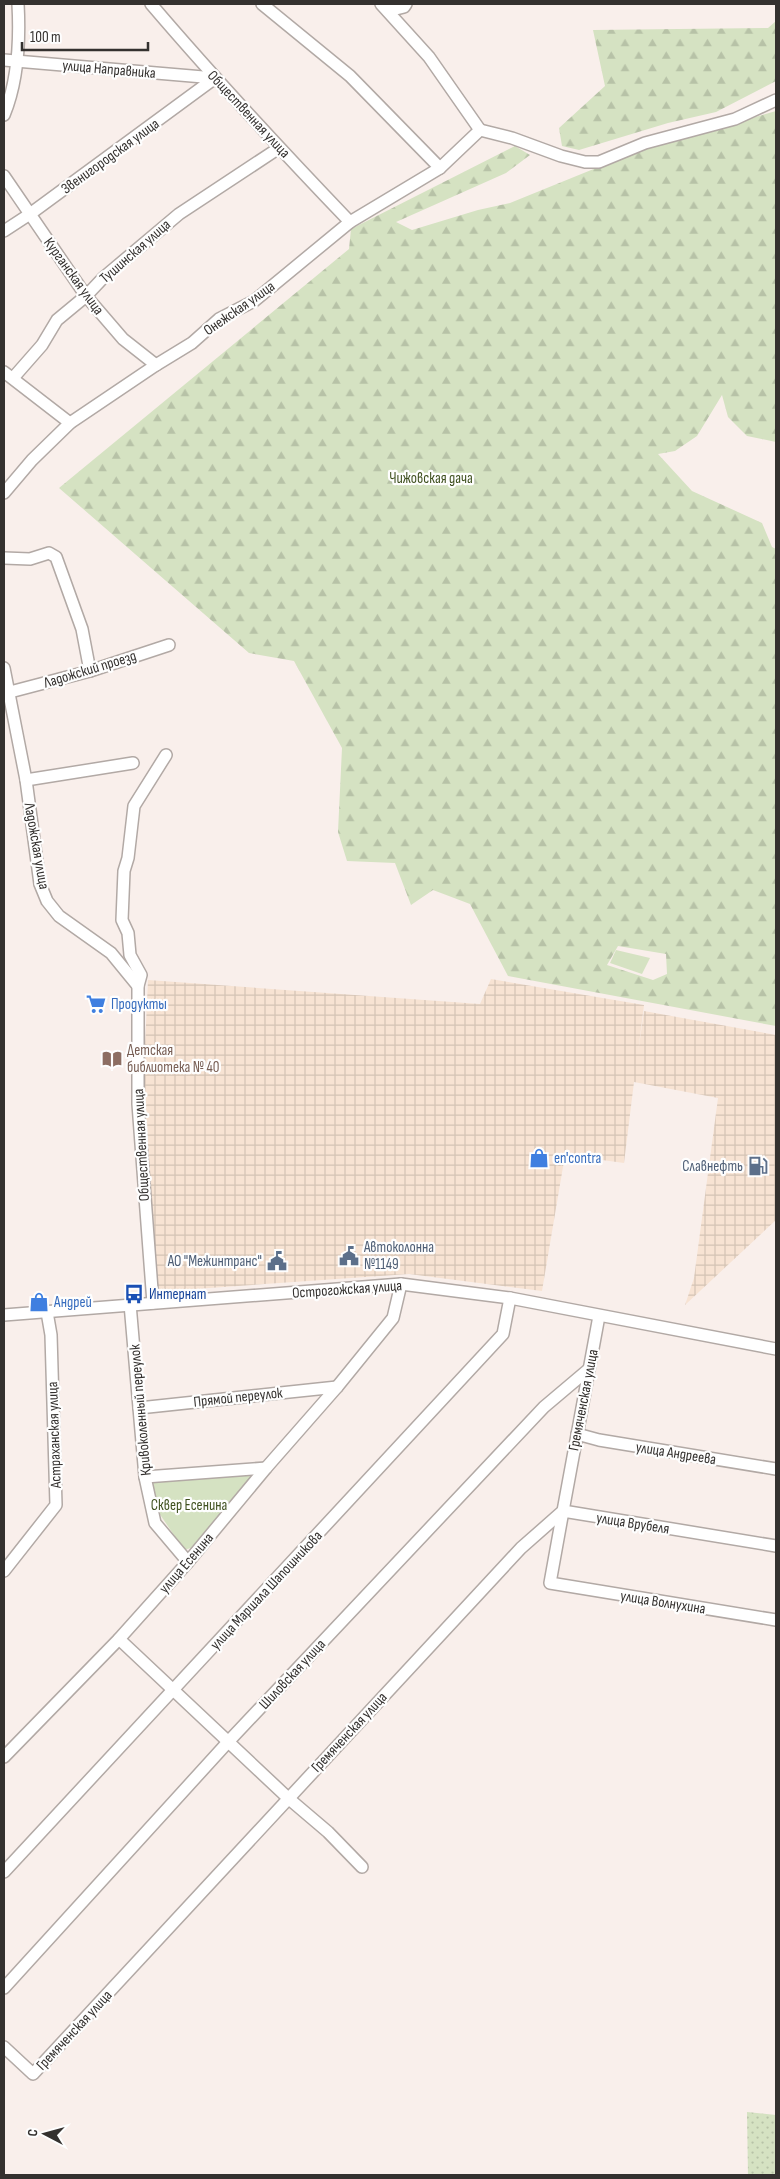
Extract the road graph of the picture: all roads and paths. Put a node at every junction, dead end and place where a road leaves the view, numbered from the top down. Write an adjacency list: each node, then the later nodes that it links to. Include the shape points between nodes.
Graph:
1 (18, 4): 7 (street, via 20,36)
2 (151, 4): 8 (street, Общественная улица)
3 (262, 4): 13 (street, via 350,76)
4 (406, 4): 5 (street, via 404,7)
5 (385, 7): 11 (street, via 429,57)
6 (4, 60): 7 (street, улица Направника)
7 (16, 61): 8 (street, улица Направника); 10 (street)
8 (215, 78): 12 (street, Общественная улица); 15 (street, Звенигородская улица)
9 (776, 100): 11 (street, via 735,119 644,143 599,162 561,156)
10 (4, 115)
11 (480, 130): 13 (street, Онежская улица)
12 (280, 148): 16 (street, Общественная улица); 18 (street, Тушинская улица, via 178,214)
13 (440, 168): 16 (street, Онежская улица)
14 (4, 176): 15 (street, Курганская улица)
15 (30, 214): 17 (street, Звенигородская улица); 18 (street, Курганская улица)
16 (350, 222): 19 (street, Онежская улица, via 254,300 219,319 192,343)
17 (4, 231)
18 (86, 296): 19 (street, Курганская улица, via 123,339); 20 (street, Тушинская улица, via 57,320 42,345)
19 (156, 365): 21 (street, Онежская улица)
20 (8, 375): 21 (street)
21 (70, 423): 22 (street, Онежская улица)
22 (4, 492)
23 (4, 558): 26 (street, via 30,559 49,553 56,556 79,620)
24 (169, 645): 26 (street, Ладожский проезд)
25 (4, 668): 27 (street, Ладожская улица)
26 (90, 671): 27 (street, Ладожский проезд)
27 (10, 692): 30 (street, Ладожская улица)
28 (166, 755): 31 (street, Общественная улица, via 134,806 124,871 122,920 128,933 130,955 141,975)
29 (133, 763): 30 (street)
30 (26, 780): 31 (street, Ладожская улица, via 40,884 47,901 59,916 111,953)
31 (138, 986): 34 (street, Общественная улица, via 138,1104)
32 (401, 1284): 33 (street, Острогожская улица); 34 (street, Острогожская улица); 41 (street, улица Есенина, via 393,1318)
33 (510, 1298): 38 (street, Острогожская улица); 53 (street, улица Маршала Шапошникова, via 503,1334)
34 (153, 1303): 35 (street, Острогожская улица)
35 (130, 1304): 36 (street, Острогожская улица); 42 (street, Кривоколенный переулок)
36 (47, 1312): 37 (street, Острогожская улица); 50 (street, Астраханская улица, via 51,1335 56,1505)
37 (4, 1315)
38 (599, 1316): 39 (street, Острогожская улица); 40 (street, Гремяченская улица)
39 (776, 1349)
40 (589, 1369): 43 (street, Гремяченская улица); 54 (street, Шиловская улица, via 544,1407)
41 (337, 1387): 42 (street, Прямой переулок); 44 (street, улица Есенина)
42 (139, 1408): 46 (street, Кривоколенный переулок)
43 (577, 1434): 45 (street, улица Андреева); 47 (street, Гремяченская улица)
44 (266, 1468): 46 (street); 49 (street, улица Есенина)
45 (776, 1470)
46 (145, 1476): 49 (street, Кривоколенный переулок, via 154,1523)
47 (563, 1511): 48 (street, улица Врубеля); 51 (street, улица Волнухина, via 550,1583); 56 (street, Гремяченская улица, via 521,1548)
48 (776, 1546)
49 (188, 1562): 52 (street, улица Есенина)
50 (4, 1571)
51 (776, 1620)
52 (119, 1639): 53 (street); 55 (street, улица Есенина)
53 (173, 1690): 54 (street); 58 (street, улица Маршала Шапошникова)
54 (228, 1742): 56 (street); 59 (street, Шиловская улица)
55 (4, 1757)
56 (288, 1798): 57 (street); 60 (street, Гремяченская улица, via 33,2074)
57 (362, 1867)
58 (4, 1872)
59 (4, 1988)
60 (4, 2047)

